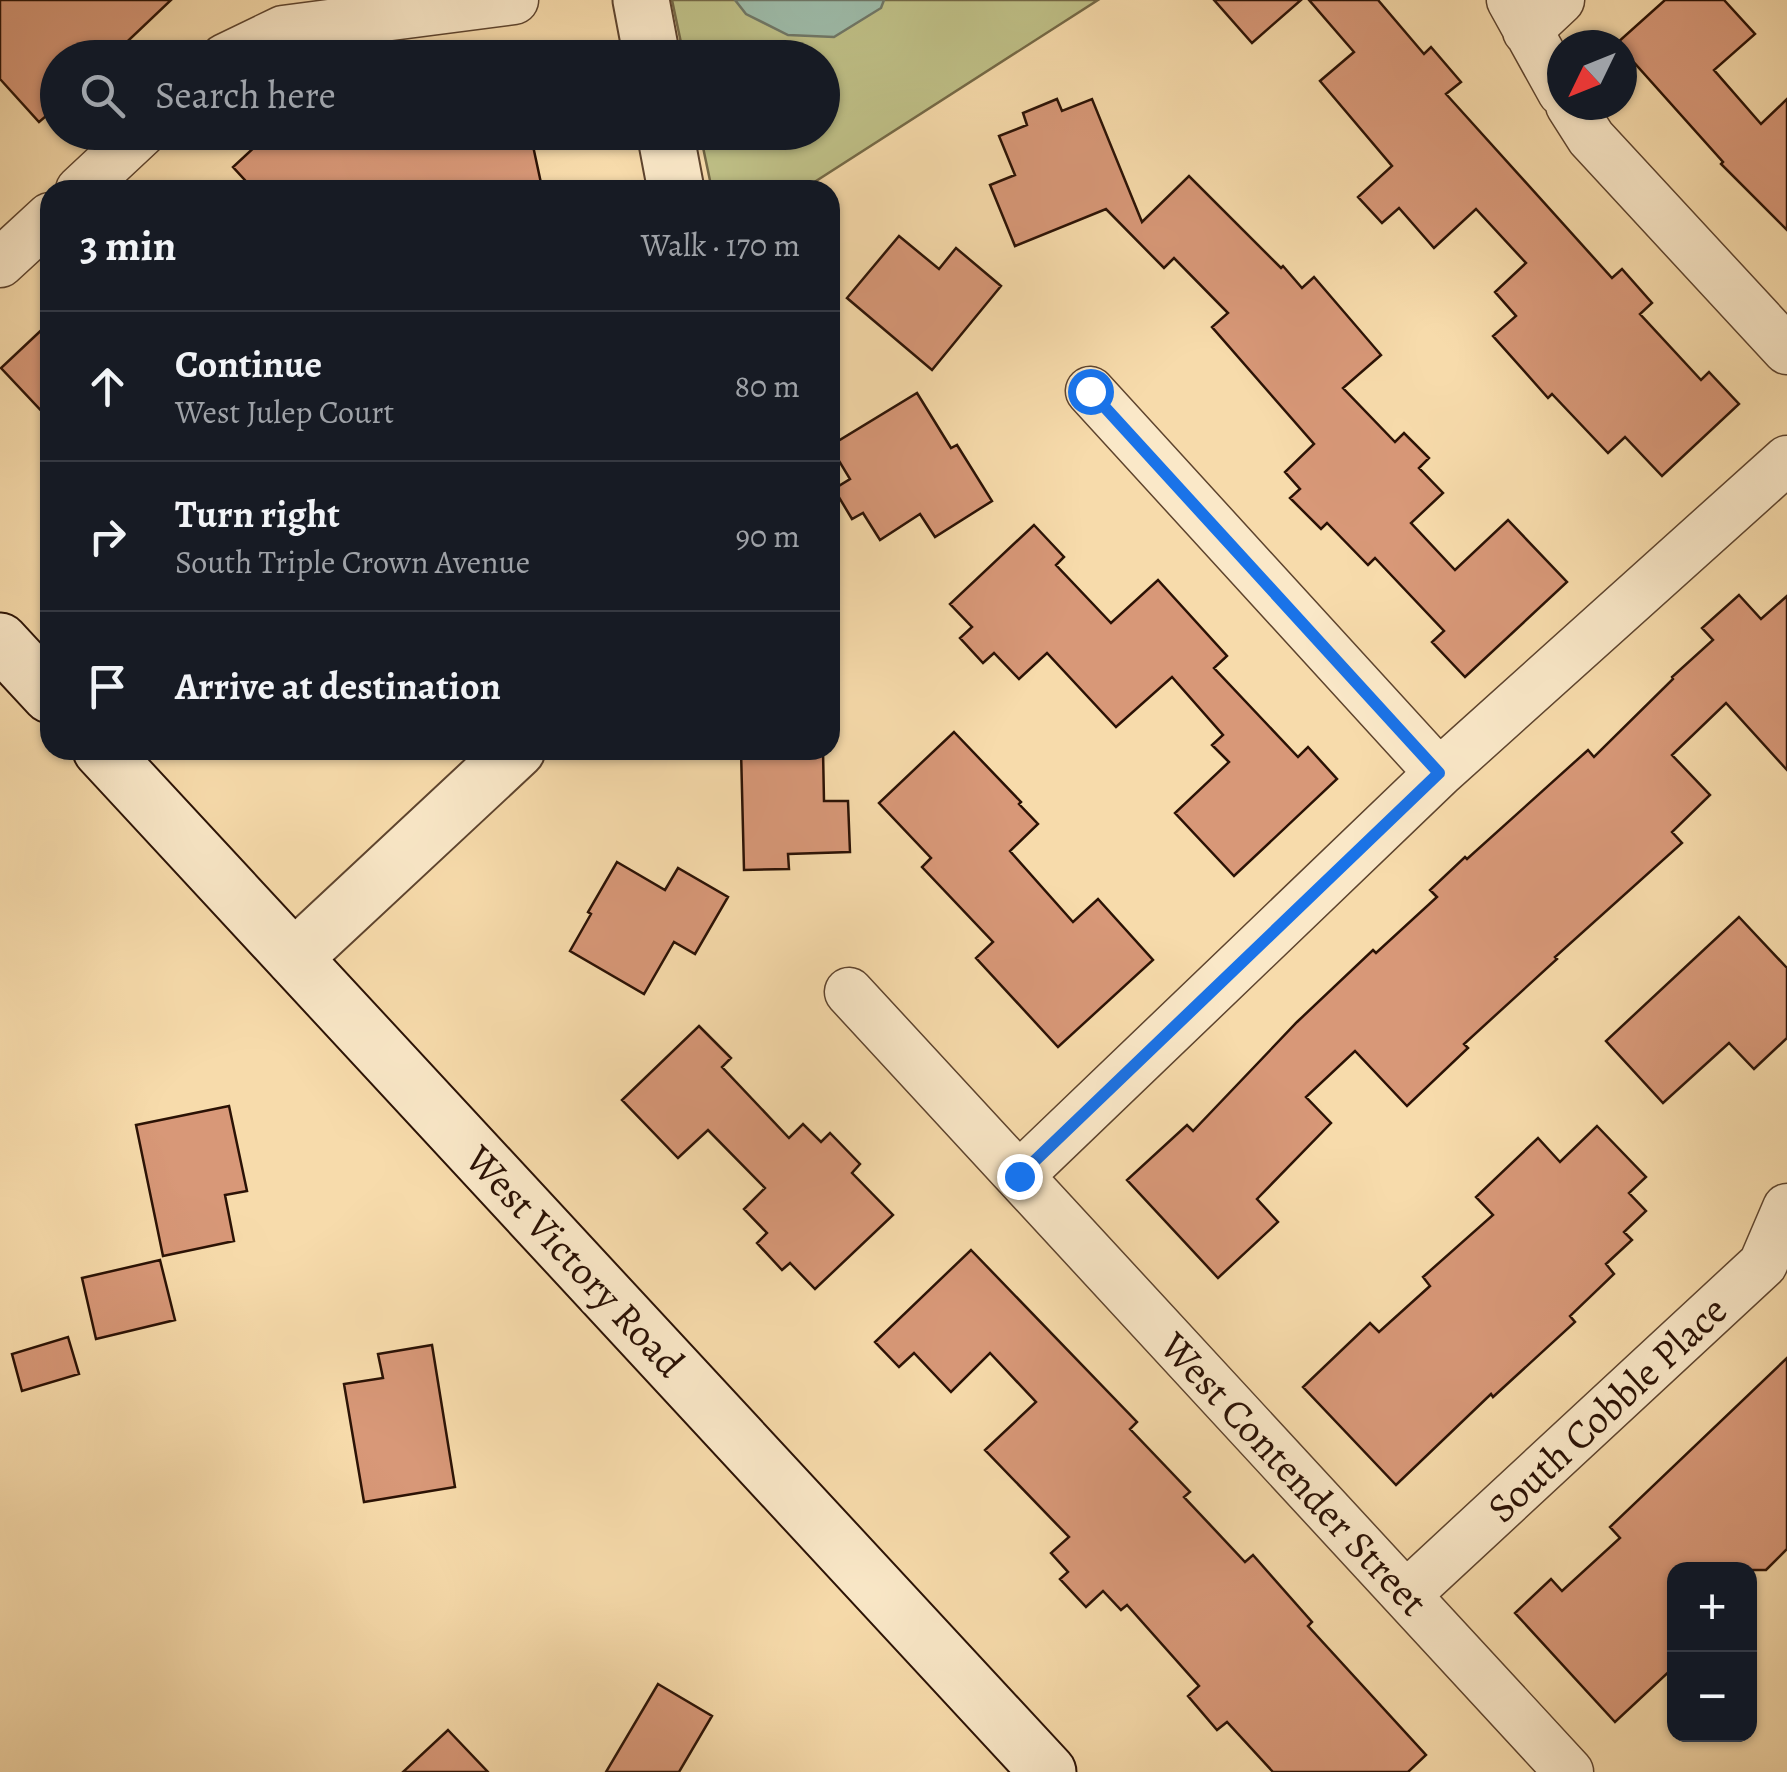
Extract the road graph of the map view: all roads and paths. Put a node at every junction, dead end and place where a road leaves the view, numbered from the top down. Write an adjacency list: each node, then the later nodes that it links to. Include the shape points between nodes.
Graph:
1 (514, 0): 4 (street, via 283,30)
2 (641, 0): 5 (main road)
3 (1533, 10): 6 (street)
4 (262, 40)
5 (649, 40)
6 (1547, 50)
7 (1580, 120): 14 (street)
8 (123, 150): 10 (street)
9 (669, 150): 11 (main road)
10 (91, 180)
11 (674, 180)
12 (40, 227): 13 (street)
13 (0, 263)
14 (1787, 350)
15 (1090, 391): 21 (street)
16 (1787, 460): 21 (street)
17 (0, 641): 18 (main road)
18 (40, 684)
19 (110, 760): 22 (main road, West Victory Road)
20 (505, 760): 22 (main road)
21 (1439, 773): 24 (street)
22 (294, 958): 27 (main road, West Victory Road)
23 (849, 992): 24 (street, West Contender Street)
24 (1019, 1176): 26 (street, West Contender Street)
25 (1787, 1208): 26 (street, South Cobble Place, via 1763,1264)
26 (1406, 1595): 28 (street, West Contender Street)
27 (1048, 1772)
28 (1570, 1772)

